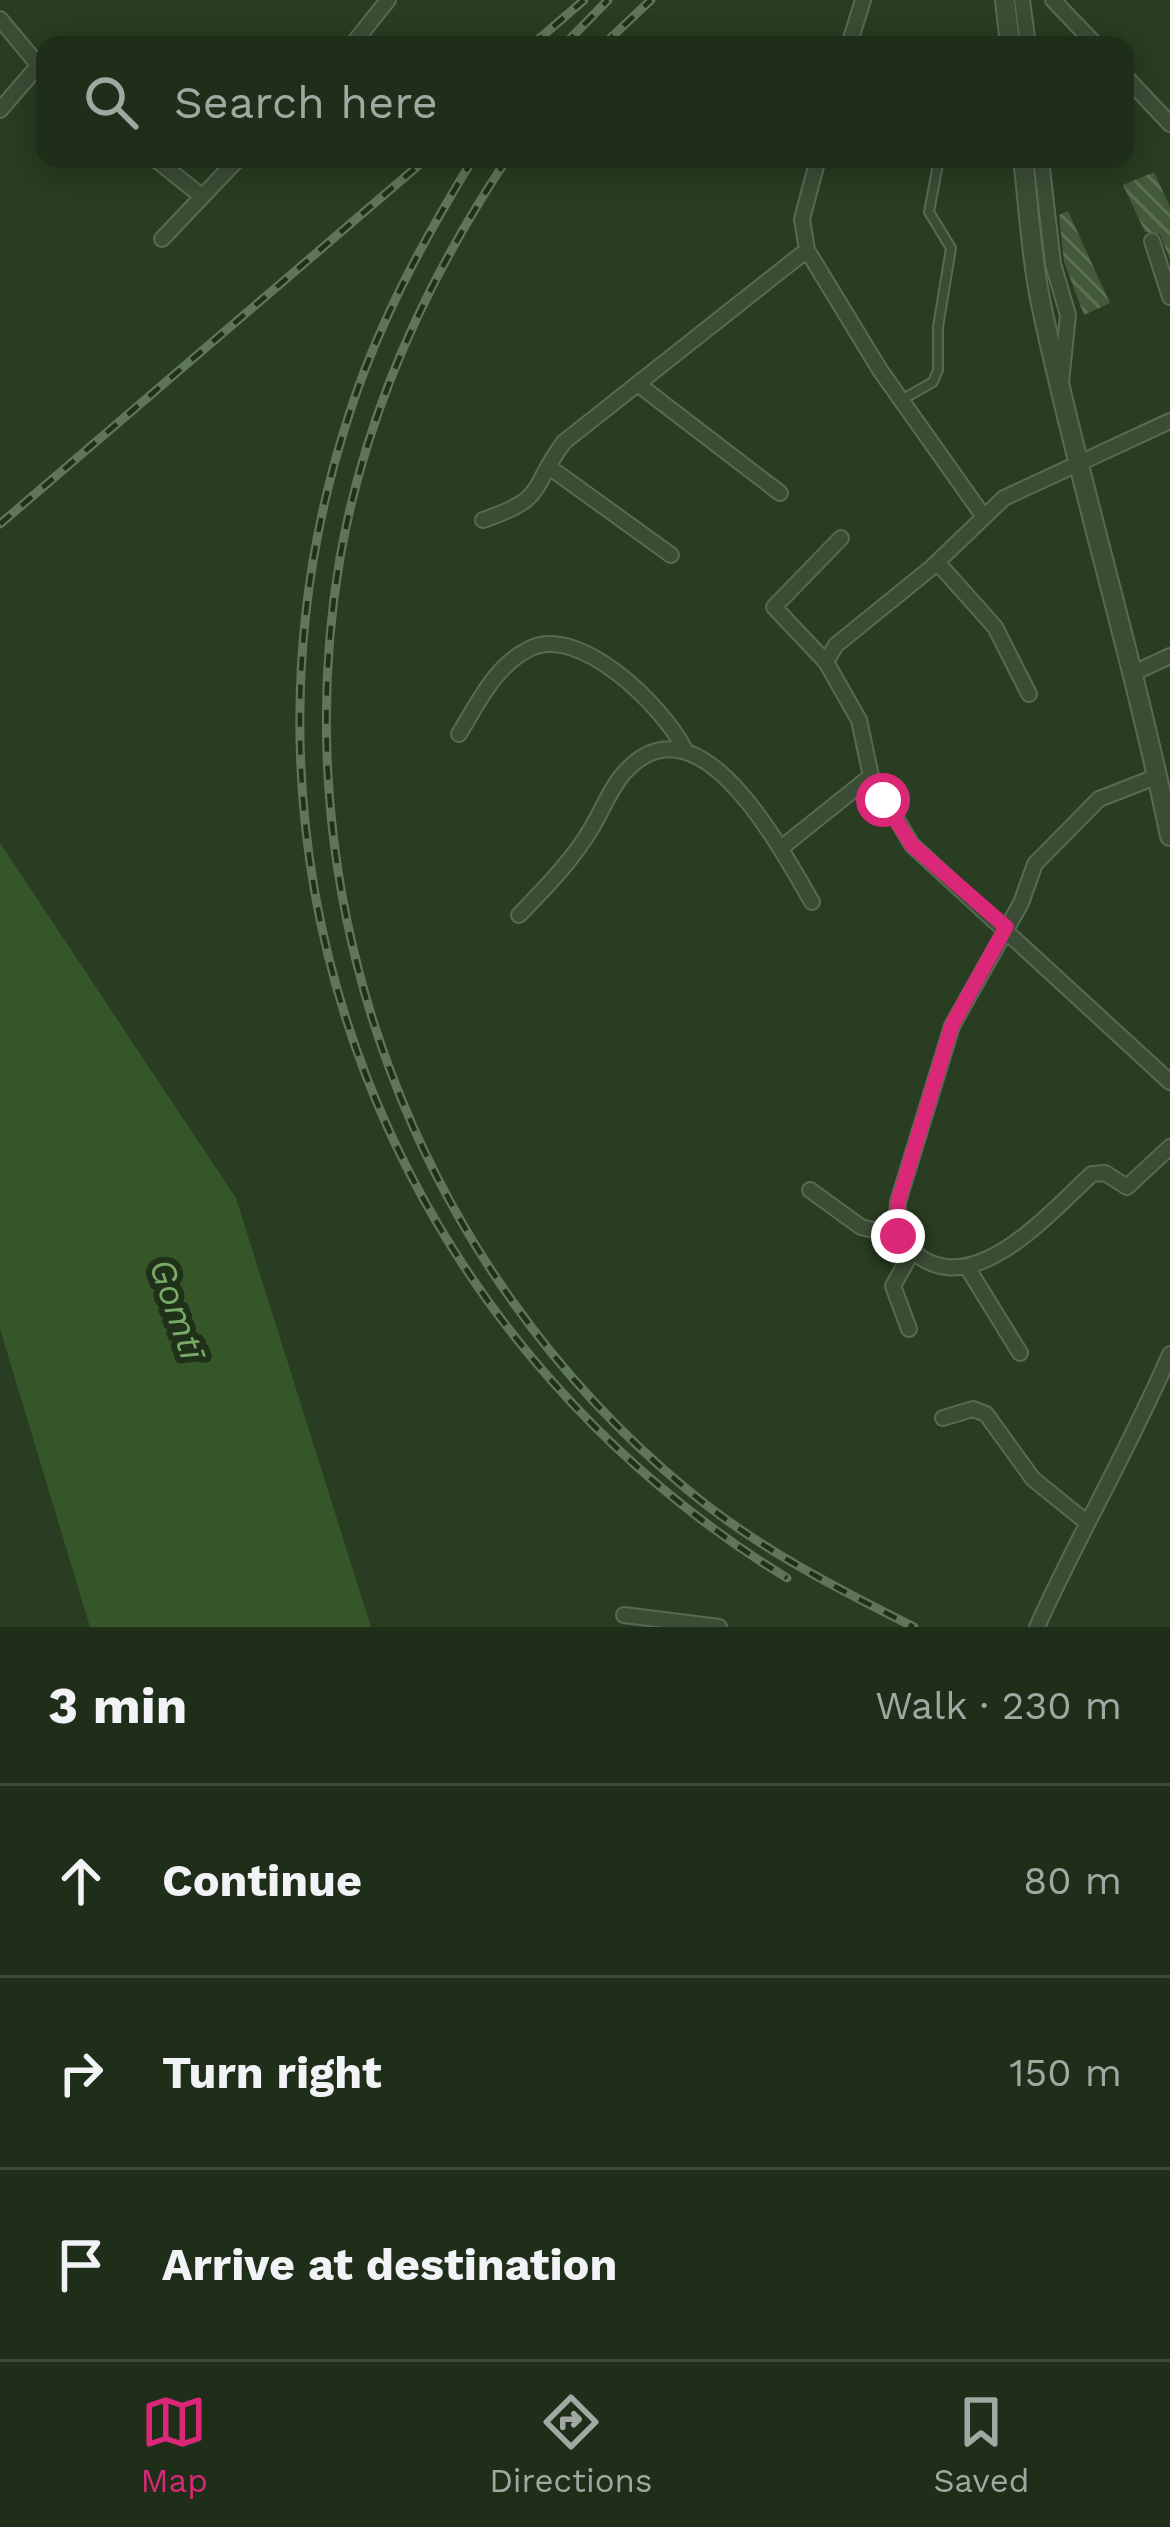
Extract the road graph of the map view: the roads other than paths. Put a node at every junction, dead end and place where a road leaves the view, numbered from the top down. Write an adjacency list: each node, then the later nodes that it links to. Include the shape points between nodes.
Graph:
1 (388, 0): 7 (street)
2 (863, 0): 8 (street)
3 (1005, 0): 9 (street)
4 (1022, 0): 10 (street)
5 (1054, 0): 11 (street)
6 (0, 19): 12 (street)
7 (359, 36)
8 (852, 36)
9 (1009, 36)
10 (1027, 36)
11 (1088, 36)
12 (36, 63)
13 (36, 76): 15 (street)
14 (1134, 86): 16 (street)
15 (0, 110)
16 (1170, 124)
17 (166, 168): 23 (street)
18 (228, 168): 23 (street)
19 (816, 168): 26 (street, via 802,218)
20 (937, 168): 30 (lane, via 929,212 951,248 938,370 933,382)
21 (1024, 168): 28 (street, via 1040,301)
22 (1042, 168): 28 (street, via 1068,315)
23 (199, 194): 24 (street)
24 (162, 239)
25 (1152, 241): 27 (street)
26 (807, 250): 29 (street); 30 (street)
27 (1170, 298)
28 (1061, 382): 32 (street)
29 (639, 385): 33 (street, via 564,442); 34 (street)
30 (902, 400): 35 (street)
31 (1170, 421): 32 (street)
32 (1081, 459): 35 (street, via 1004,498); 42 (street)
33 (550, 467): 36 (street, via 526,503); 38 (street)
34 (780, 493)
35 (984, 517): 39 (street)
36 (483, 520)
37 (841, 538): 41 (street, via 774,607)
38 (671, 555)
39 (937, 562): 41 (street); 43 (street, via 982,609)
40 (1170, 656): 42 (street)
41 (826, 662): 46 (street, via 859,720)
42 (1136, 672): 47 (street)
43 (1030, 694)
44 (459, 734): 45 (street, via 504,666 550,644 625,677 668,718)
45 (683, 748): 49 (street, via 710,764); 51 (street, via 651,752 625,772 590,832)
46 (872, 776): 49 (street); 52 (street, via 912,845)
47 (1158, 776): 48 (street); 52 (street, via 1100,799 1041,855)
48 (1170, 836)
49 (781, 848): 50 (street)
50 (812, 902)
51 (520, 915)
52 (1006, 927): 53 (street); 56 (street, via 952,1025 898,1202)
53 (1170, 1082)
54 (1170, 1147): 58 (street, via 1127,1186 1092,1174 1014,1246)
55 (810, 1190): 56 (street, via 861,1227)
56 (898, 1236): 57 (street)
57 (913, 1250): 58 (street); 59 (street, via 893,1286)
58 (967, 1267): 60 (street)
59 (910, 1329)
60 (1020, 1353)
61 (1170, 1354): 63 (street)
62 (943, 1418): 63 (street, via 973,1408 986,1414 1033,1479)
63 (1085, 1521): 66 (street)
64 (624, 1615): 65 (street)
65 (719, 1627)
66 (1036, 1627)

